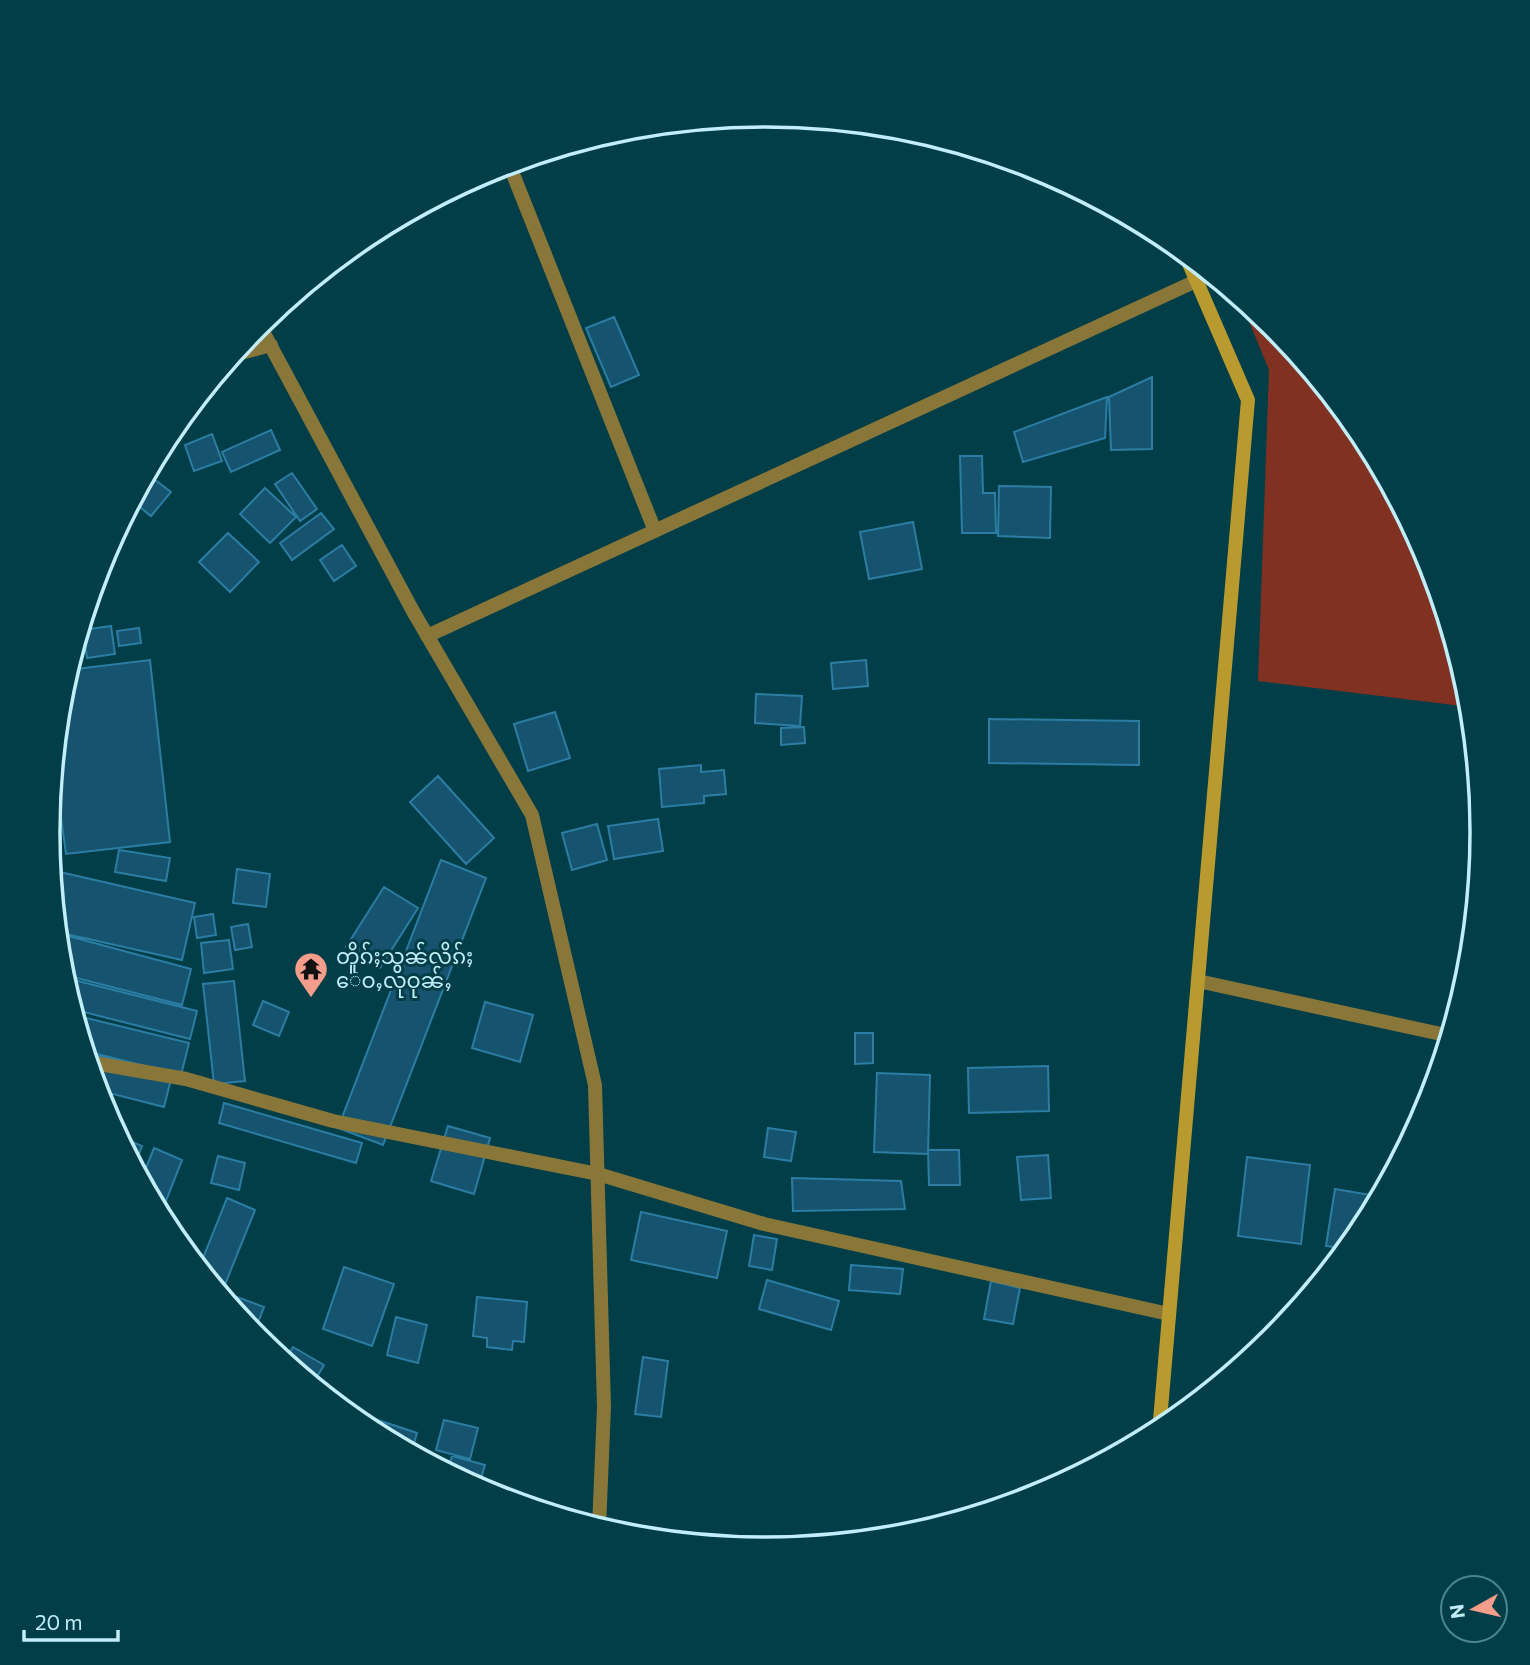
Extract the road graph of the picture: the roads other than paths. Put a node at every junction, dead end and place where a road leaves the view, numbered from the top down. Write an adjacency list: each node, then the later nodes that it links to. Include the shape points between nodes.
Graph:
1 (517, 172): 7 (street)
2 (1192, 272): 3 (main road)
3 (1196, 281): 7 (street); 9 (main road, via 1248,400)
4 (265, 335): 5 (street)
5 (271, 345): 6 (street); 8 (street)
6 (251, 350)
7 (655, 531): 8 (street)
8 (427, 636): 12 (street, via 532,815 596,1085)
9 (1198, 981): 10 (street); 13 (main road)
10 (1440, 1034)
11 (99, 1064): 12 (street, via 186,1079 334,1121)
12 (598, 1174): 13 (street, via 764,1224); 15 (street, via 604,1407)
13 (1169, 1314): 14 (main road)
14 (1160, 1417)
15 (599, 1518)

